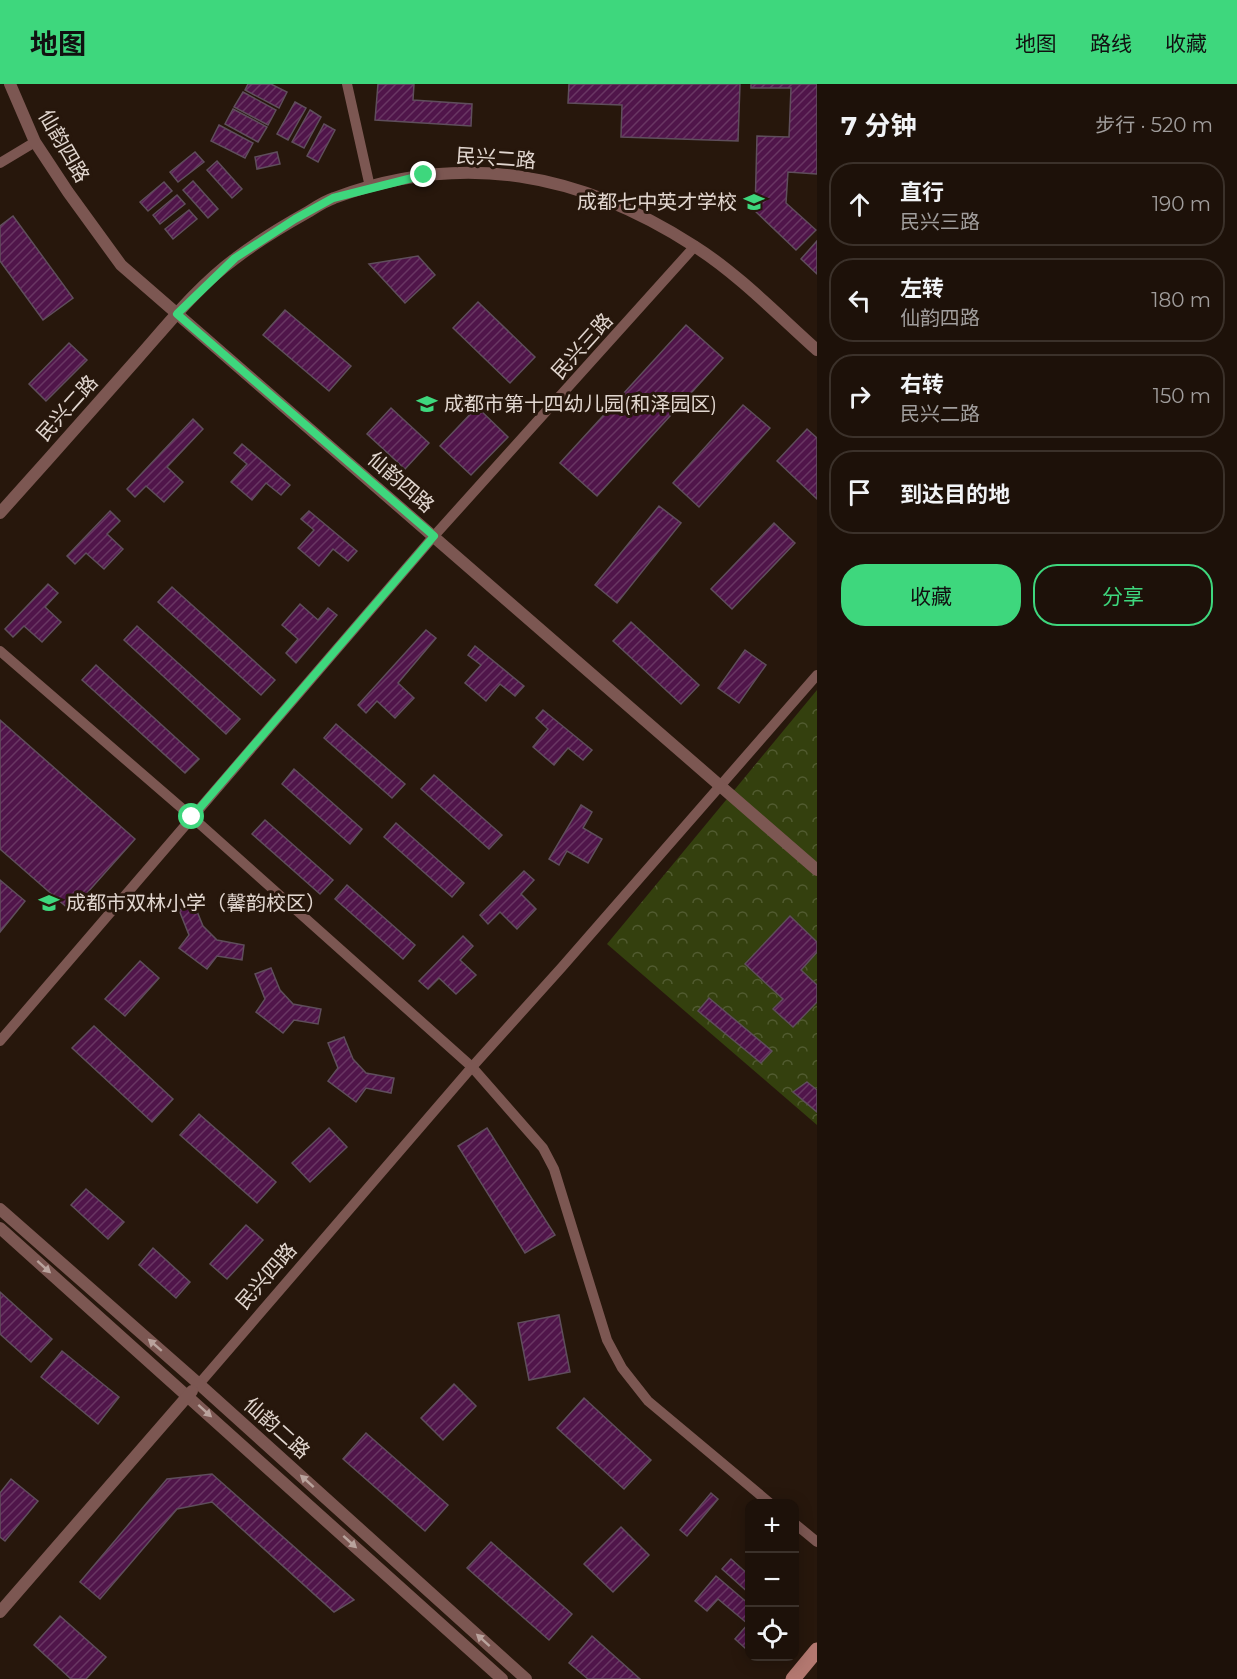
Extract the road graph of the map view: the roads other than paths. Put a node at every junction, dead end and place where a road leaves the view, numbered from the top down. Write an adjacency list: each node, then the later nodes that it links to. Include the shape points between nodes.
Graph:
1 (10, 84): 3 (street, 仙韵四路)
2 (347, 84): 5 (street)
3 (35, 142): 4 (street); 7 (street, 仙韵四路, via 121,265)
4 (0, 163)
5 (370, 187): 6 (street, 民兴二路, via 424,175 463,173 533,178 581,189 622,206); 7 (street, 民兴二路, via 333,198 235,258)
6 (695, 246): 8 (street, 民兴二路); 10 (street, 民兴三路)
7 (177, 314): 9 (street, 民兴二路); 10 (street, 仙韵四路)
8 (817, 350)
9 (0, 513)
10 (434, 536): 13 (street, 仙韵四路); 14 (street, 民兴三路)
11 (0, 651): 14 (street)
12 (817, 675): 13 (street, 民兴四路)
13 (719, 787): 15 (street, 仙韵四路); 17 (street, 民兴四路)
14 (192, 817): 16 (street, 民兴三路); 17 (street)
15 (817, 870)
16 (0, 1041)
17 (472, 1067): 20 (street, 民兴四路); 22 (street, via 551,1162 607,1340 622,1368 648,1401)
18 (0, 1209): 20 (street, 仙韵二路, one-way to 18)
19 (0, 1228): 21 (street, 仙韵二路, one-way to 21)
20 (199, 1384): 21 (street, 民兴四路); 28 (street, 仙韵二路, one-way to 20)
21 (188, 1396): 25 (street, 民兴四路); 27 (street, 仙韵二路, one-way to 27)
22 (766, 1499)
23 (799, 1526): 24 (street)
24 (817, 1542)
25 (0, 1612)
26 (817, 1650): 29 (main road)
27 (502, 1679)
28 (526, 1679)
29 (794, 1679)

